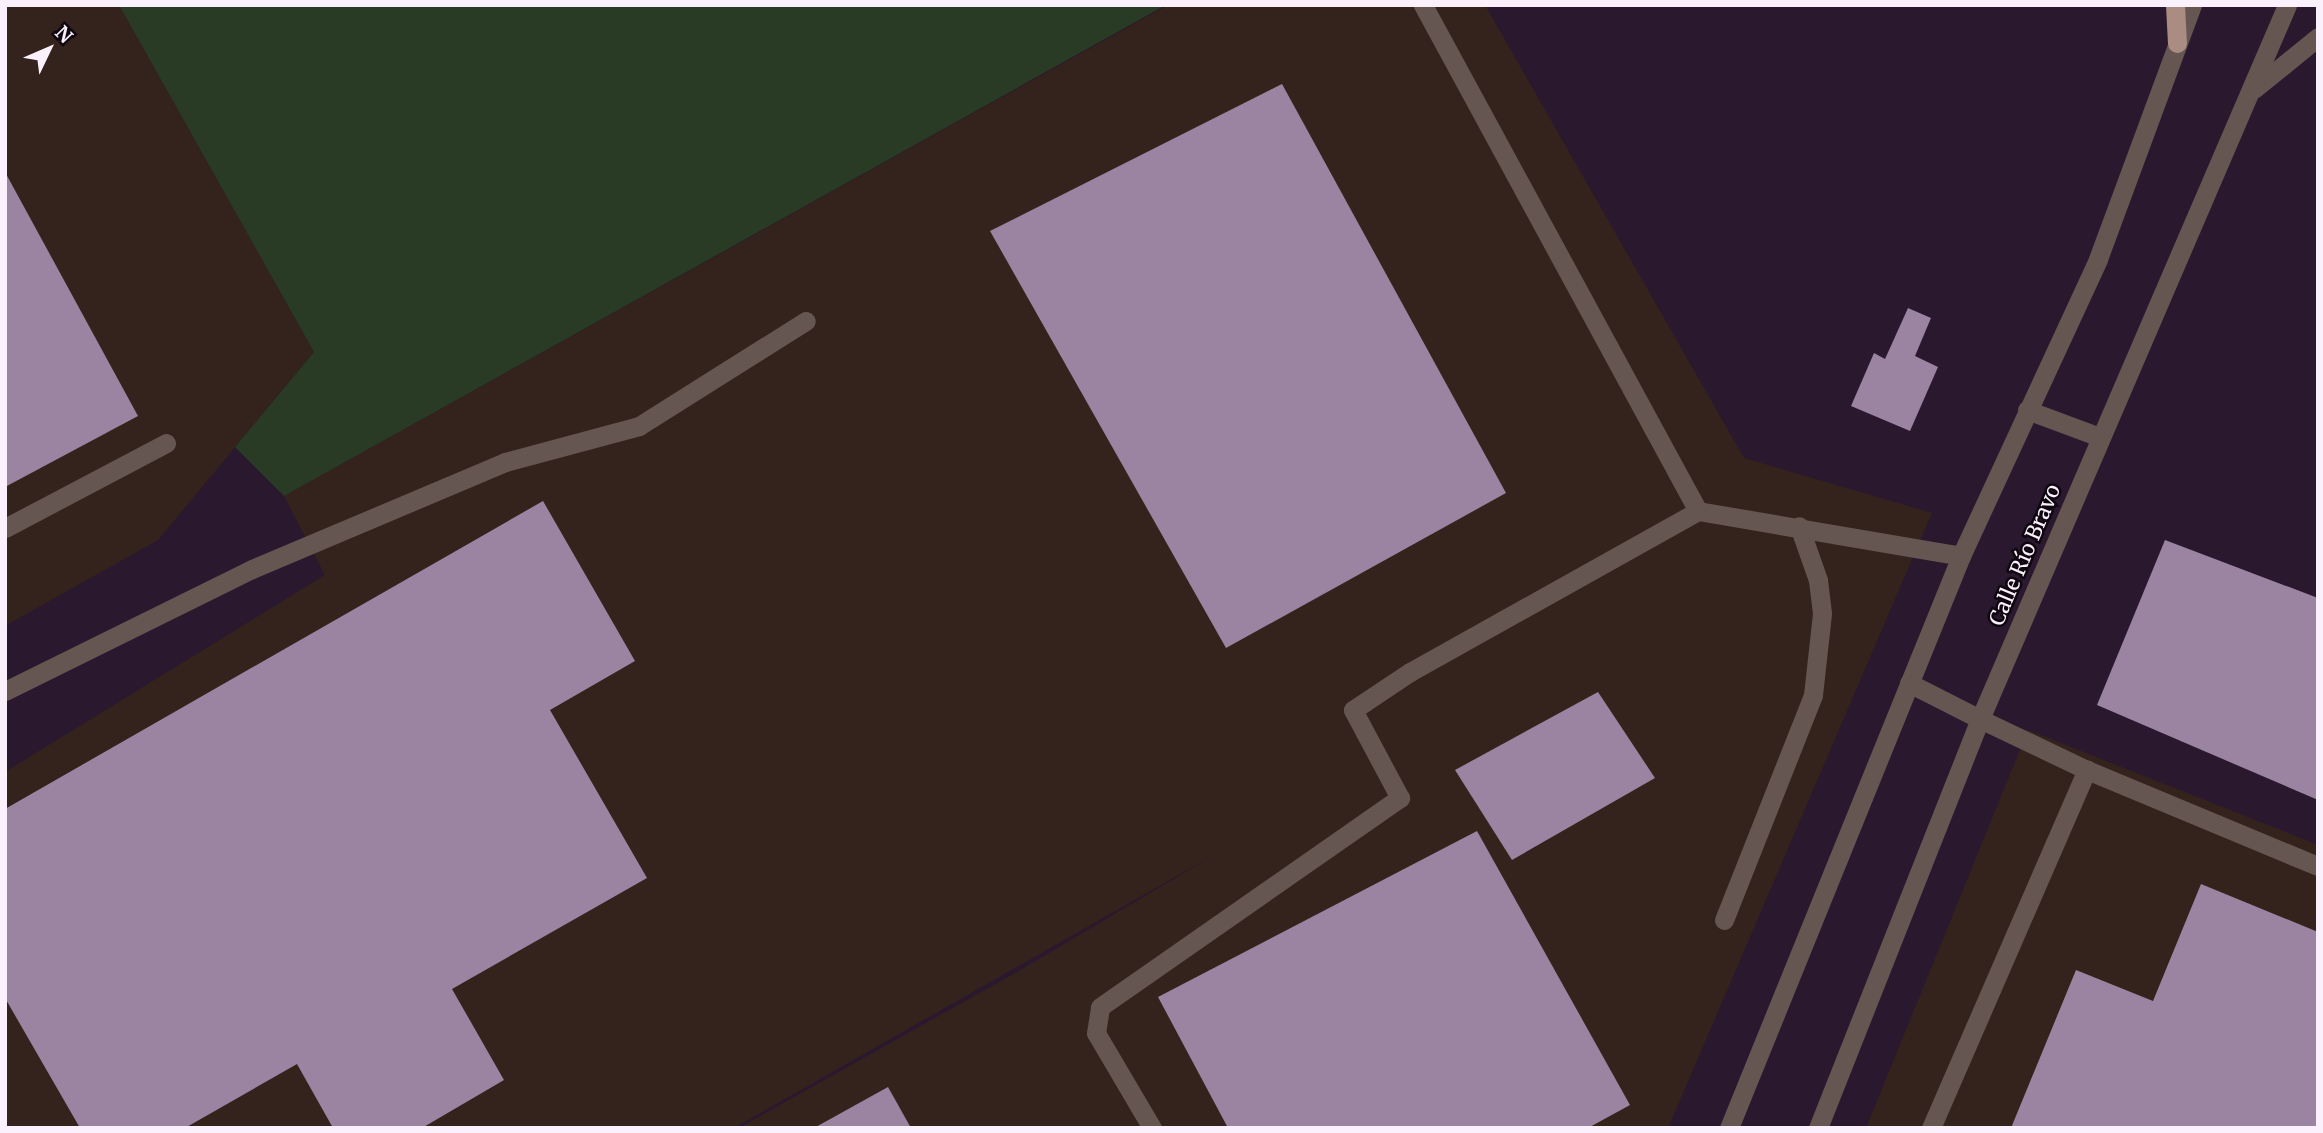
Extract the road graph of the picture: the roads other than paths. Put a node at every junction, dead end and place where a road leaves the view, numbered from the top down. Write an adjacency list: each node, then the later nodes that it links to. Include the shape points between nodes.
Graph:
1 (1423, 5): 12 (street)
2 (2175, 5): 6 (main road)
3 (2192, 5): 6 (street)
4 (2287, 5): 7 (street, Calle Río Bravo)
5 (2318, 37): 7 (street)
6 (2178, 43): 9 (street, via 2098,259)
7 (2254, 89): 10 (street, Calle Río Bravo)
8 (806, 321): 17 (street, via 639,426 505,462 252,569)
9 (2027, 410): 10 (street); 15 (street)
10 (2100, 437): 18 (street, Calle Río Bravo)
11 (166, 443): 14 (street)
12 (1698, 512): 13 (street); 22 (street, via 1410,673 1353,710 1400,798 1100,1007 1096,1033)
13 (1800, 526): 15 (street); 21 (street, via 1818,580 1822,613 1813,695)
14 (5, 528)
15 (1961, 556): 16 (street)
16 (1909, 683): 18 (street); 23 (street)
17 (5, 691)
18 (1980, 719): 19 (street); 24 (street, Calle Río Bravo)
19 (2087, 770): 20 (street); 25 (street)
20 (2318, 866)
21 (1724, 920)
22 (1152, 1128)
23 (1729, 1128)
24 (1818, 1128)
25 (1931, 1128)

